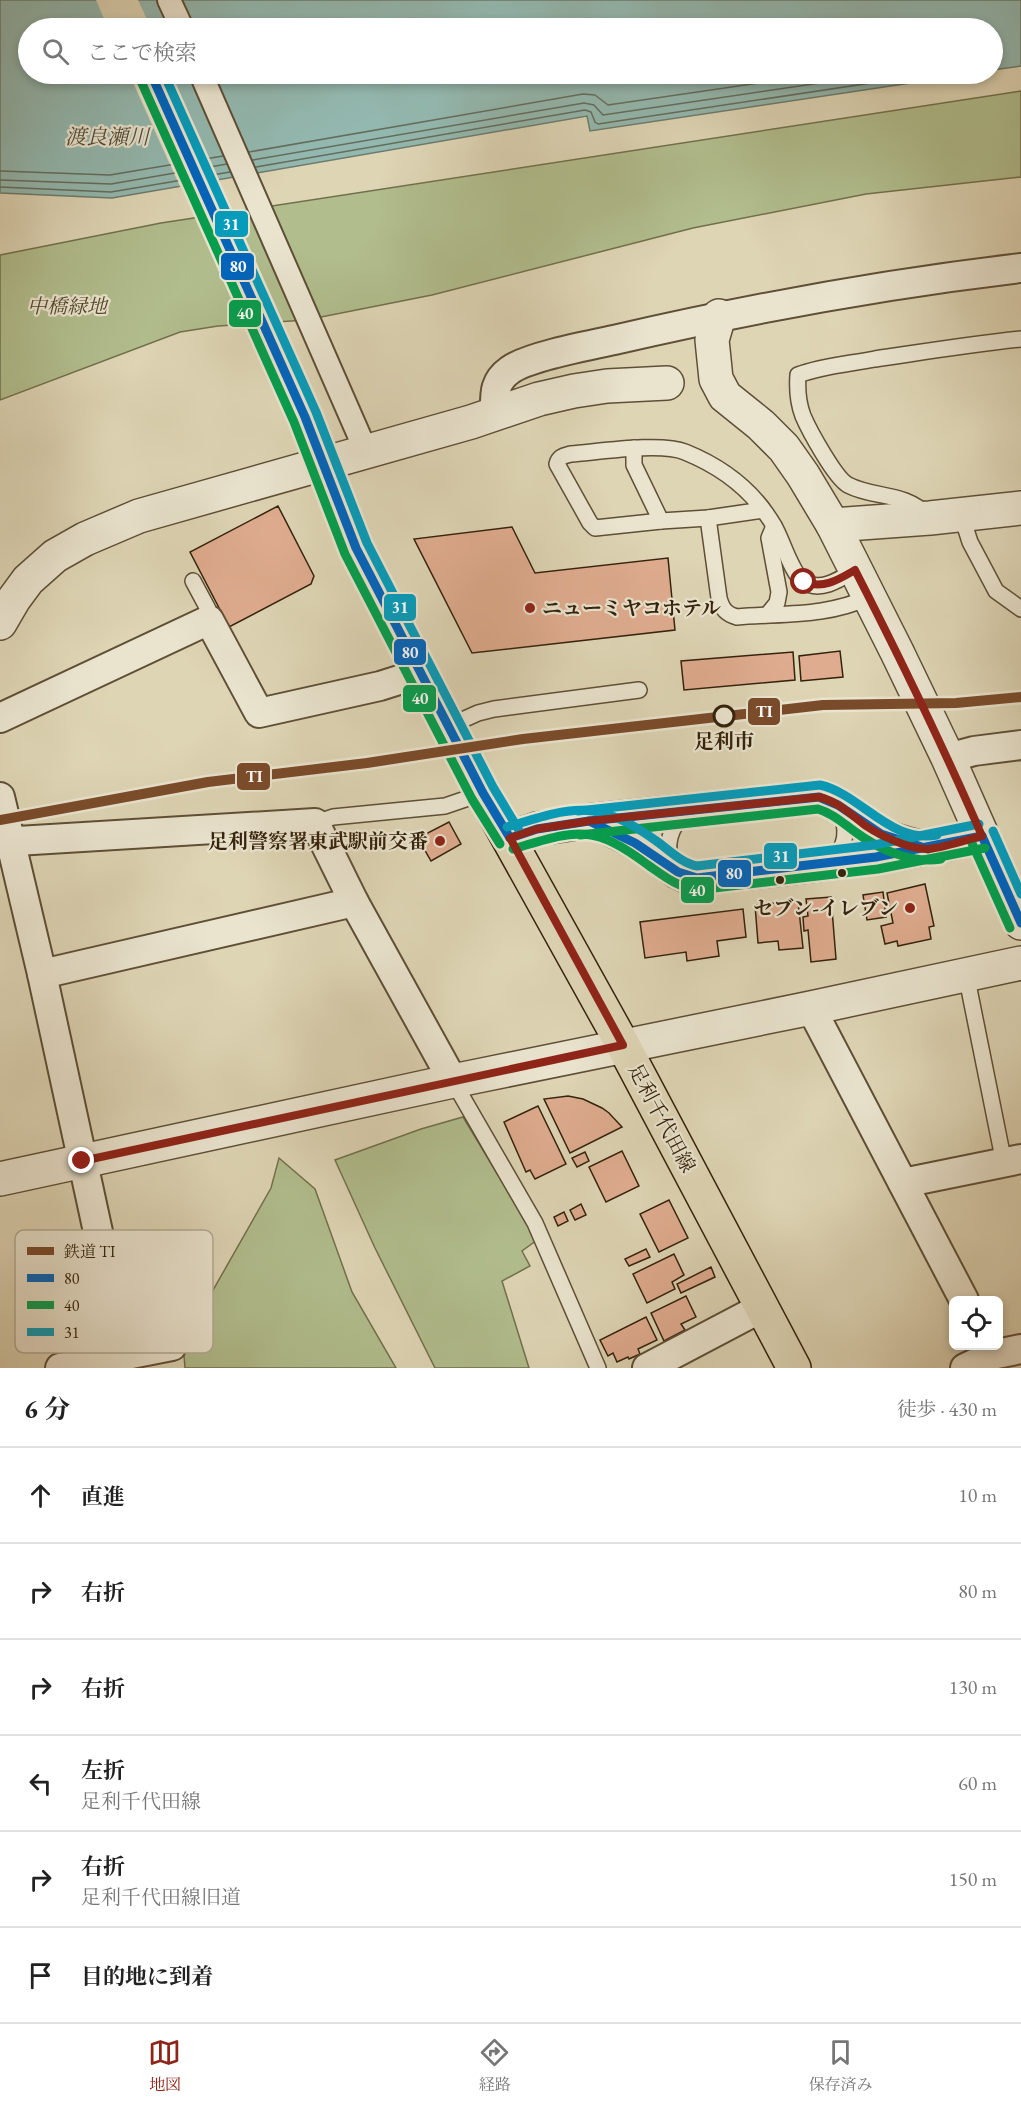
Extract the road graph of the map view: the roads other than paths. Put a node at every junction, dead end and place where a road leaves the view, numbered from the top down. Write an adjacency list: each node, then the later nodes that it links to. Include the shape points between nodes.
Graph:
1 (169, 0): 2 (street)
2 (177, 18)
3 (205, 84): 10 (street)
4 (1021, 268): 5 (street, via 932,279)
5 (719, 316): 8 (street, via 518,364 499,379); 18 (street, via 712,340 716,379 725,396 784,448)
6 (1021, 339): 15 (lane, via 858,362 798,375 804,417 837,476 852,487)
7 (667, 383): 8 (street, via 574,391)
8 (495, 414): 12 (street)
9 (305, 417): 12 (main road, 足利千代田線)
10 (362, 442)
11 (634, 448): 14 (lane, via 682,450 713,465 749,492); 17 (lane, via 634,465); 17 (lane, via 571,454 562,456 557,464 595,528)
12 (323, 463): 25 (street, via 139,516 85,539 55,556 28,580); 26 (main road, 足利千代田線, via 356,548)
13 (1021, 508): 15 (street)
14 (763, 510): 16 (lane); 19 (lane)
15 (946, 516): 18 (street); 22 (lane, via 970,542 996,591)
16 (708, 519): 17 (lane); 23 (lane, via 721,605 737,617)
17 (661, 521)
18 (833, 525): 21 (street)
19 (774, 526): 21 (lane, via 804,582); 23 (lane, via 769,538 779,592)
20 (193, 581): 24 (lane, via 208,609)
21 (862, 584): 23 (lane, via 850,606); 31 (street)
22 (1021, 609)
23 (768, 615)
24 (209, 620): 26 (street, via 259,713); 28 (street)
25 (0, 623)
26 (421, 673): 29 (main road, 足利千代田線)
27 (639, 690): 29 (lane, via 494,709)
28 (0, 718)
29 (449, 726): 32 (main road, 足利千代田線)
30 (1021, 745): 31 (street)
31 (948, 758): 38 (street)
32 (483, 793): 37 (lane, via 445,806 333,817); 39 (main road, 足利千代田線)
33 (0, 797): 40 (street)
34 (831, 800): 35 (street, via 806,797); 41 (street, via 885,836); 42 (lane, via 841,811 845,838 839,854)
35 (695, 809): 36 (street); 43 (lane, via 675,822 671,832 671,859)
36 (589, 821): 39 (street, via 537,829); 43 (street, via 628,837)
37 (315, 823): 40 (street); 44 (street)
38 (982, 836): 41 (street); 45 (street)
39 (510, 838): 50 (main road, 足利千代田線)
40 (5, 841): 47 (street)
41 (928, 849): 42 (street)
42 (824, 865): 43 (street, via 697,878)
43 (678, 872)
44 (354, 902): 47 (street); 51 (street)
45 (1021, 923)
46 (1021, 963): 48 (street)
47 (42, 974): 52 (street)
48 (966, 974): 49 (street); 53 (lane)
49 (811, 1008): 50 (street); 55 (street)
50 (623, 1045): 51 (street); 58 (main road, 足利千代田線)
51 (453, 1081): 52 (street); 63 (lane, via 535,1223)
52 (82, 1161): 54 (street); 56 (street)
53 (1013, 1161): 55 (street)
54 (0, 1179)
55 (903, 1183): 57 (street)
56 (97, 1230)
57 (962, 1296)
58 (763, 1307): 64 (street); 65 (main road, 足利千代田線)
59 (1021, 1349): 61 (street)
60 (136, 1353): 62 (street)
61 (993, 1356): 66 (street)
62 (60, 1368)
63 (598, 1368)
64 (647, 1368)
65 (794, 1368)
66 (965, 1368)

